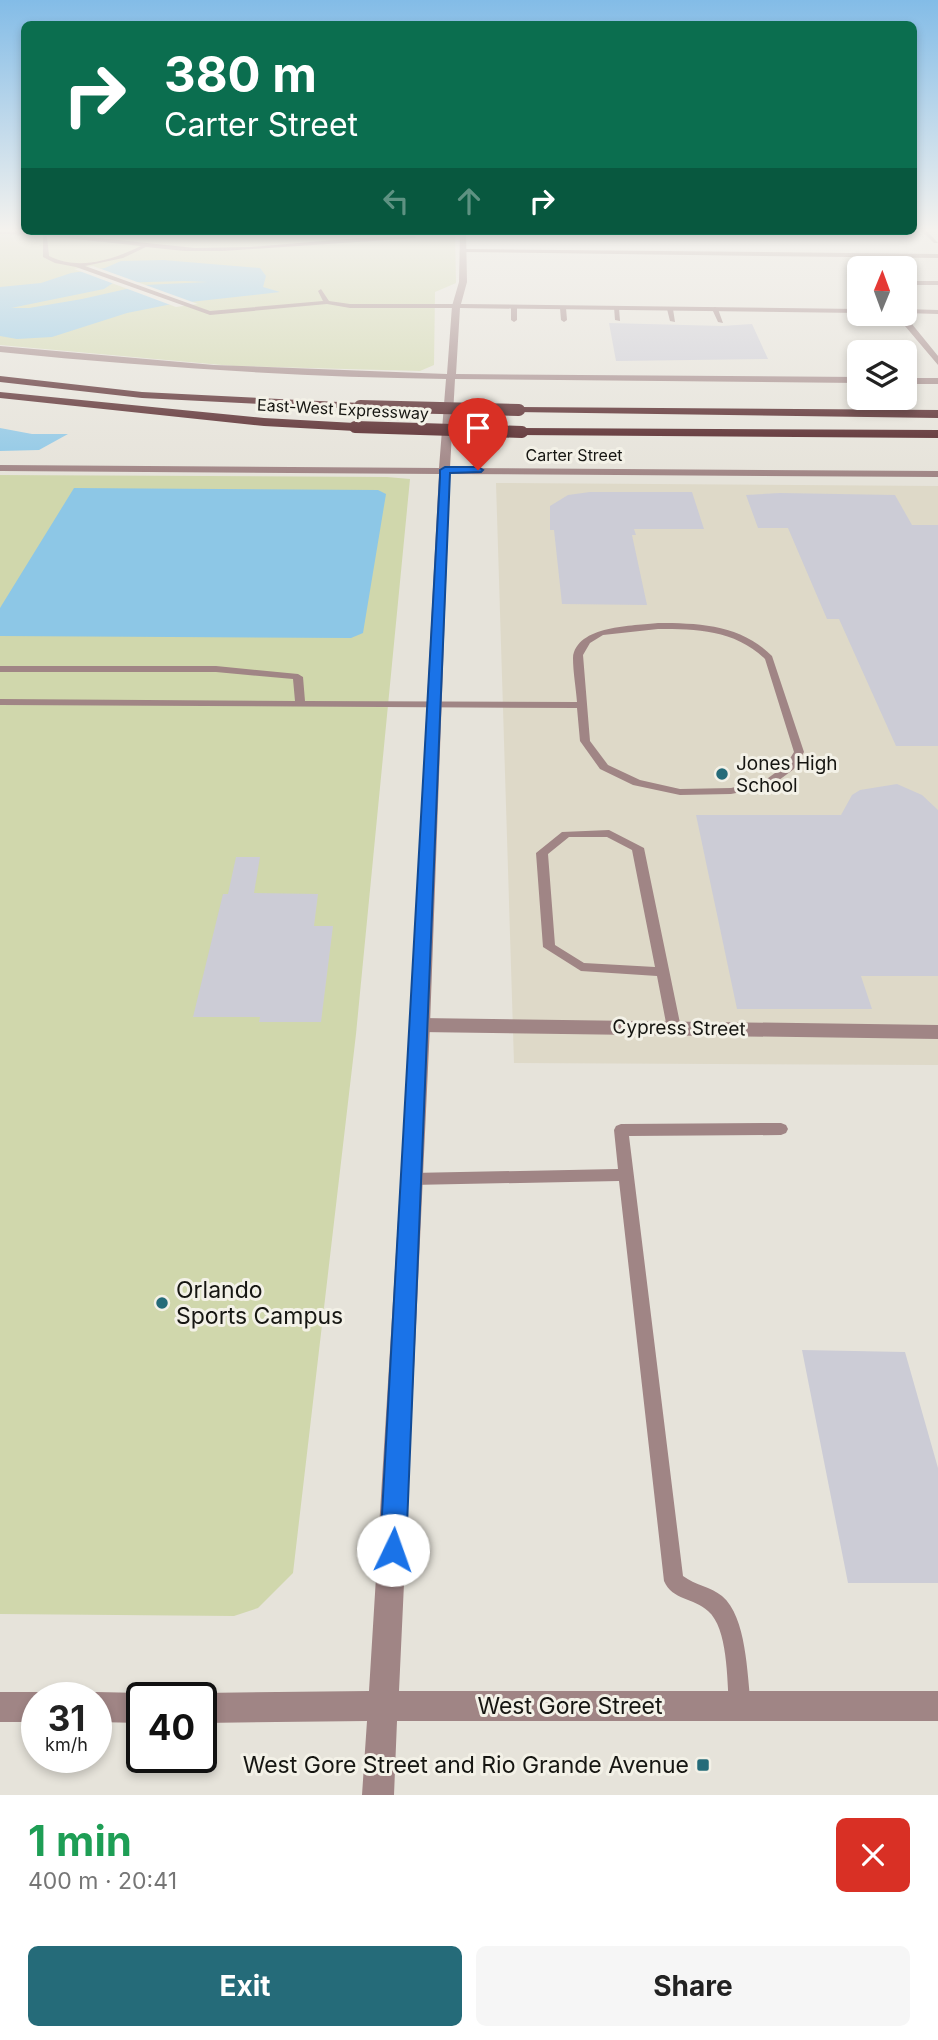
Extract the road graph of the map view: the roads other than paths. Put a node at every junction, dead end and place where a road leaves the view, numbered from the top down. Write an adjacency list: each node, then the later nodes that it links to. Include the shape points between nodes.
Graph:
1 (205, 312): 2 (lane)
2 (223, 312)
3 (456, 312): 17 (street)
4 (514, 312): 9 (lane)
5 (563, 312): 10 (lane)
6 (617, 312): 11 (lane)
7 (671, 312): 12 (lane)
8 (716, 312): 13 (lane)
9 (514, 320)
10 (564, 320)
11 (618, 320)
12 (673, 321)
13 (721, 322)
14 (909, 326): 16 (street)
15 (0, 349): 17 (street, via 234,369)
16 (938, 362)
17 (451, 376): 19 (street); 30 (street)
18 (0, 379): 24 (highway, East-West Expressway, bridge, via 142,395 360,406)
19 (847, 380)
20 (917, 380): 21 (street)
21 (938, 381)
22 (0, 395): 26 (highway, East-West Expressway, bridge, via 355,427)
23 (938, 402): 24 (highway, via 780,405)
24 (691, 413): 25 (highway, East-West Expressway)
25 (938, 414)
26 (781, 434): 27 (highway, East-West Expressway); 28 (highway)
27 (938, 435)
28 (938, 443)
29 (0, 468): 30 (street, Carter Street)
30 (445, 470): 31 (street, Carter Street); 35 (street)
31 (938, 474)
32 (0, 669): 34 (lane, via 216,669 298,677)
33 (0, 702): 34 (lane)
34 (300, 704): 35 (lane)
35 (434, 704): 36 (lane); 38 (street)
36 (580, 705): 36 (lane, via 585,741 604,767 637,783 680,792 731,791 767,784 790,767 799,752 768,657 760,647 697,626 601,633 587,641 578,655)
37 (663, 972): 37 (lane, via 638,848 609,833 566,834 542,853 549,947 581,967); 39 (lane)
38 (420, 1025): 39 (street, Cypress Street); 43 (street)
39 (674, 1028): 40 (street, Cypress Street)
40 (938, 1032)
41 (781, 1129): 42 (lane, via 621,1130)
42 (627, 1175): 43 (lane); 44 (lane)
43 (411, 1179): 45 (street)
44 (637, 1259): 46 (lane, via 674,1581 681,1589 717,1605 729,1625)
45 (383, 1706): 46 (street, West Gore Street); 50 (street, West Gore Street); 51 (street)
46 (740, 1706): 47 (street, West Gore Street)
47 (938, 1706)
48 (0, 1707): 49 (street)
49 (21, 1707)
50 (217, 1708)
51 (378, 1795)

